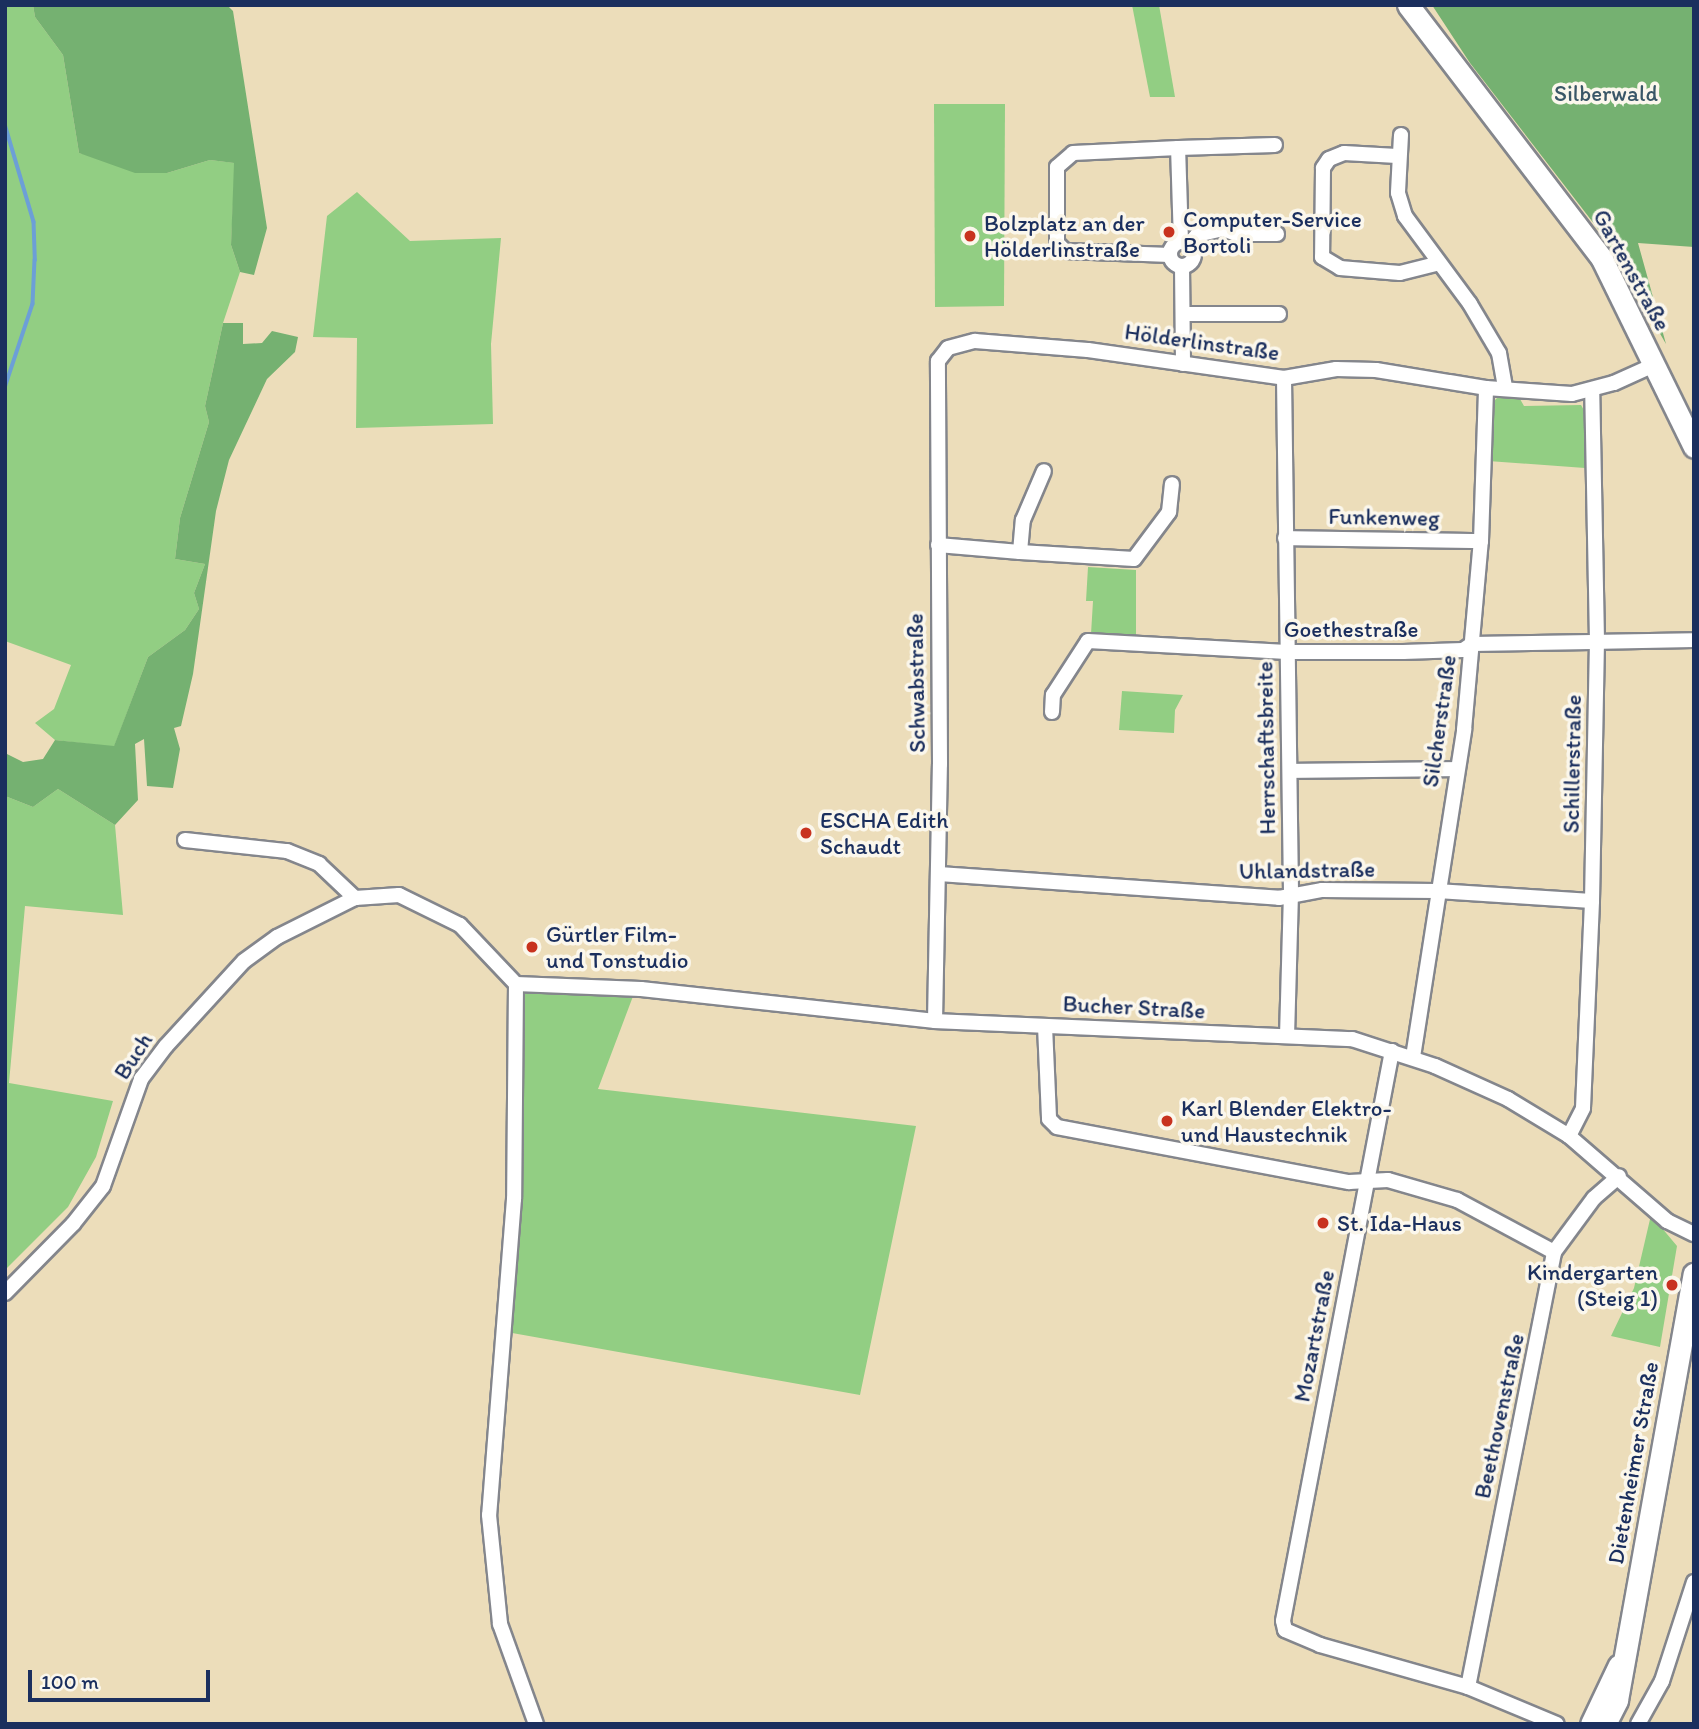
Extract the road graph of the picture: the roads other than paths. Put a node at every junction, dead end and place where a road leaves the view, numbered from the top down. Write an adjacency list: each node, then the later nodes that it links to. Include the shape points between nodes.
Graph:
1 (1408, 5): 15 (main road, Gartenstraße, via 1602,259)
2 (1401, 135): 5 (street)
3 (1275, 145): 4 (street)
4 (1178, 148): 7 (street); 8 (street, via 1073,153 1057,167 1057,243 1065,251)
5 (1397, 156): 9 (street, via 1398,193 1405,216); 9 (street, via 1344,153 1329,159 1323,168 1322,257 1340,268 1410,274)
6 (1277, 234): 7 (street, via 1236,234 1223,229)
7 (1185, 243): 8 (street); 10 (street, via 1194,258)
8 (1170, 255): 10 (street)
9 (1437, 264): 18 (street, via 1471,304 1499,353)
10 (1182, 266): 11 (street)
11 (1183, 314): 12 (street); 14 (street)
12 (1279, 314)
13 (948, 348): 14 (street, Hölderlinstraße, via 975,341); 25 (street, Schwabstraße, via 937,361)
14 (1183, 364): 16 (street, Hölderlinstraße)
15 (1654, 365): 19 (street, Hölderlinstraße); 20 (main road, Gartenstraße)
16 (1284, 378): 17 (street, Hölderlinstraße, via 1336,369 1376,370); 23 (street, Herrschaftsbreite)
17 (1486, 388): 18 (street, Hölderlinstraße); 24 (street, Silcherstraße)
18 (1505, 388): 19 (street, Hölderlinstraße, via 1572,394)
19 (1592, 390): 28 (street, Schillerstraße)
20 (1694, 447)
21 (1044, 471): 26 (street, via 1023,520)
22 (1172, 484): 26 (street, via 1169,512 1134,559)
23 (1285, 538): 24 (street, Funkenweg); 30 (street, Herrschaftsbreite)
24 (1481, 541): 29 (street, Silcherstraße)
25 (938, 545): 26 (street); 35 (street, Schwabstraße)
26 (1020, 552)
27 (1694, 639): 28 (street, Goethestraße)
28 (1597, 641): 29 (street, Goethestraße); 39 (street, Schillerstraße)
29 (1472, 644): 30 (street, Goethestraße, via 1463,650); 32 (street, Silcherstraße)
30 (1287, 652): 31 (street, Goethestraße, via 1088,641 1053,695); 33 (street, Herrschaftsbreite)
31 (1052, 712)
32 (1456, 769): 33 (street); 36 (street, Silcherstraße)
33 (1290, 771): 37 (street, Herrschaftsbreite)
34 (186, 840): 38 (street, via 288,851 319,864)
35 (939, 874): 37 (street, Uhlandstraße, via 1279,898); 41 (street, Schwabstraße)
36 (1437, 891): 37 (street, Uhlandstraße); 39 (street, Uhlandstraße); 45 (street, Silcherstraße)
37 (1291, 893): 43 (street, Herrschaftsbreite)
38 (355, 898): 40 (street, Buch, via 388,894 435,909 477,939); 52 (street, Buch, via 256,951 166,1046 141,1079 129,1105 103,1186 73,1224)
39 (1592, 901): 46 (street, Schillerstraße, via 1583,1108)
40 (516, 984): 41 (street, Bucher Straße, via 641,989); 56 (street, via 514,1199 489,1515 500,1624)
41 (935, 1021): 42 (street, Bucher Straße)
42 (1045, 1026): 43 (street, Bucher Straße); 48 (street, via 1049,1119 1057,1127)
43 (1287, 1034): 44 (street, Bucher Straße, via 1335,1036)
44 (1392, 1051): 45 (street, Bucher Straße); 48 (street, Mozartstraße)
45 (1413, 1057): 46 (street, Bucher Straße, via 1508,1099)
46 (1569, 1136): 47 (street, Bucher Straße)
47 (1619, 1175): 49 (street, Bucher Straße, via 1667,1221); 50 (street, Beethovenstraße, via 1594,1198)
48 (1367, 1183): 50 (street, via 1388,1180 1457,1200); 55 (street, Mozartstraße, via 1285,1630 1320,1645)
49 (1694, 1234)
50 (1554, 1252): 55 (street, Beethovenstraße)
51 (1694, 1275): 54 (main road, Dietenheimer Straße)
52 (6, 1292)
53 (1694, 1582): 60 (street, via 1662,1681)
54 (1622, 1660): 58 (main road, Dietenheimer Straße, via 1606,1684); 59 (main road, Dietenheimer Straße, via 1618,1700)
55 (1468, 1687): 57 (street)
56 (536, 1724)
57 (1557, 1724)
58 (1591, 1724)
59 (1605, 1724)
60 (1638, 1724)

